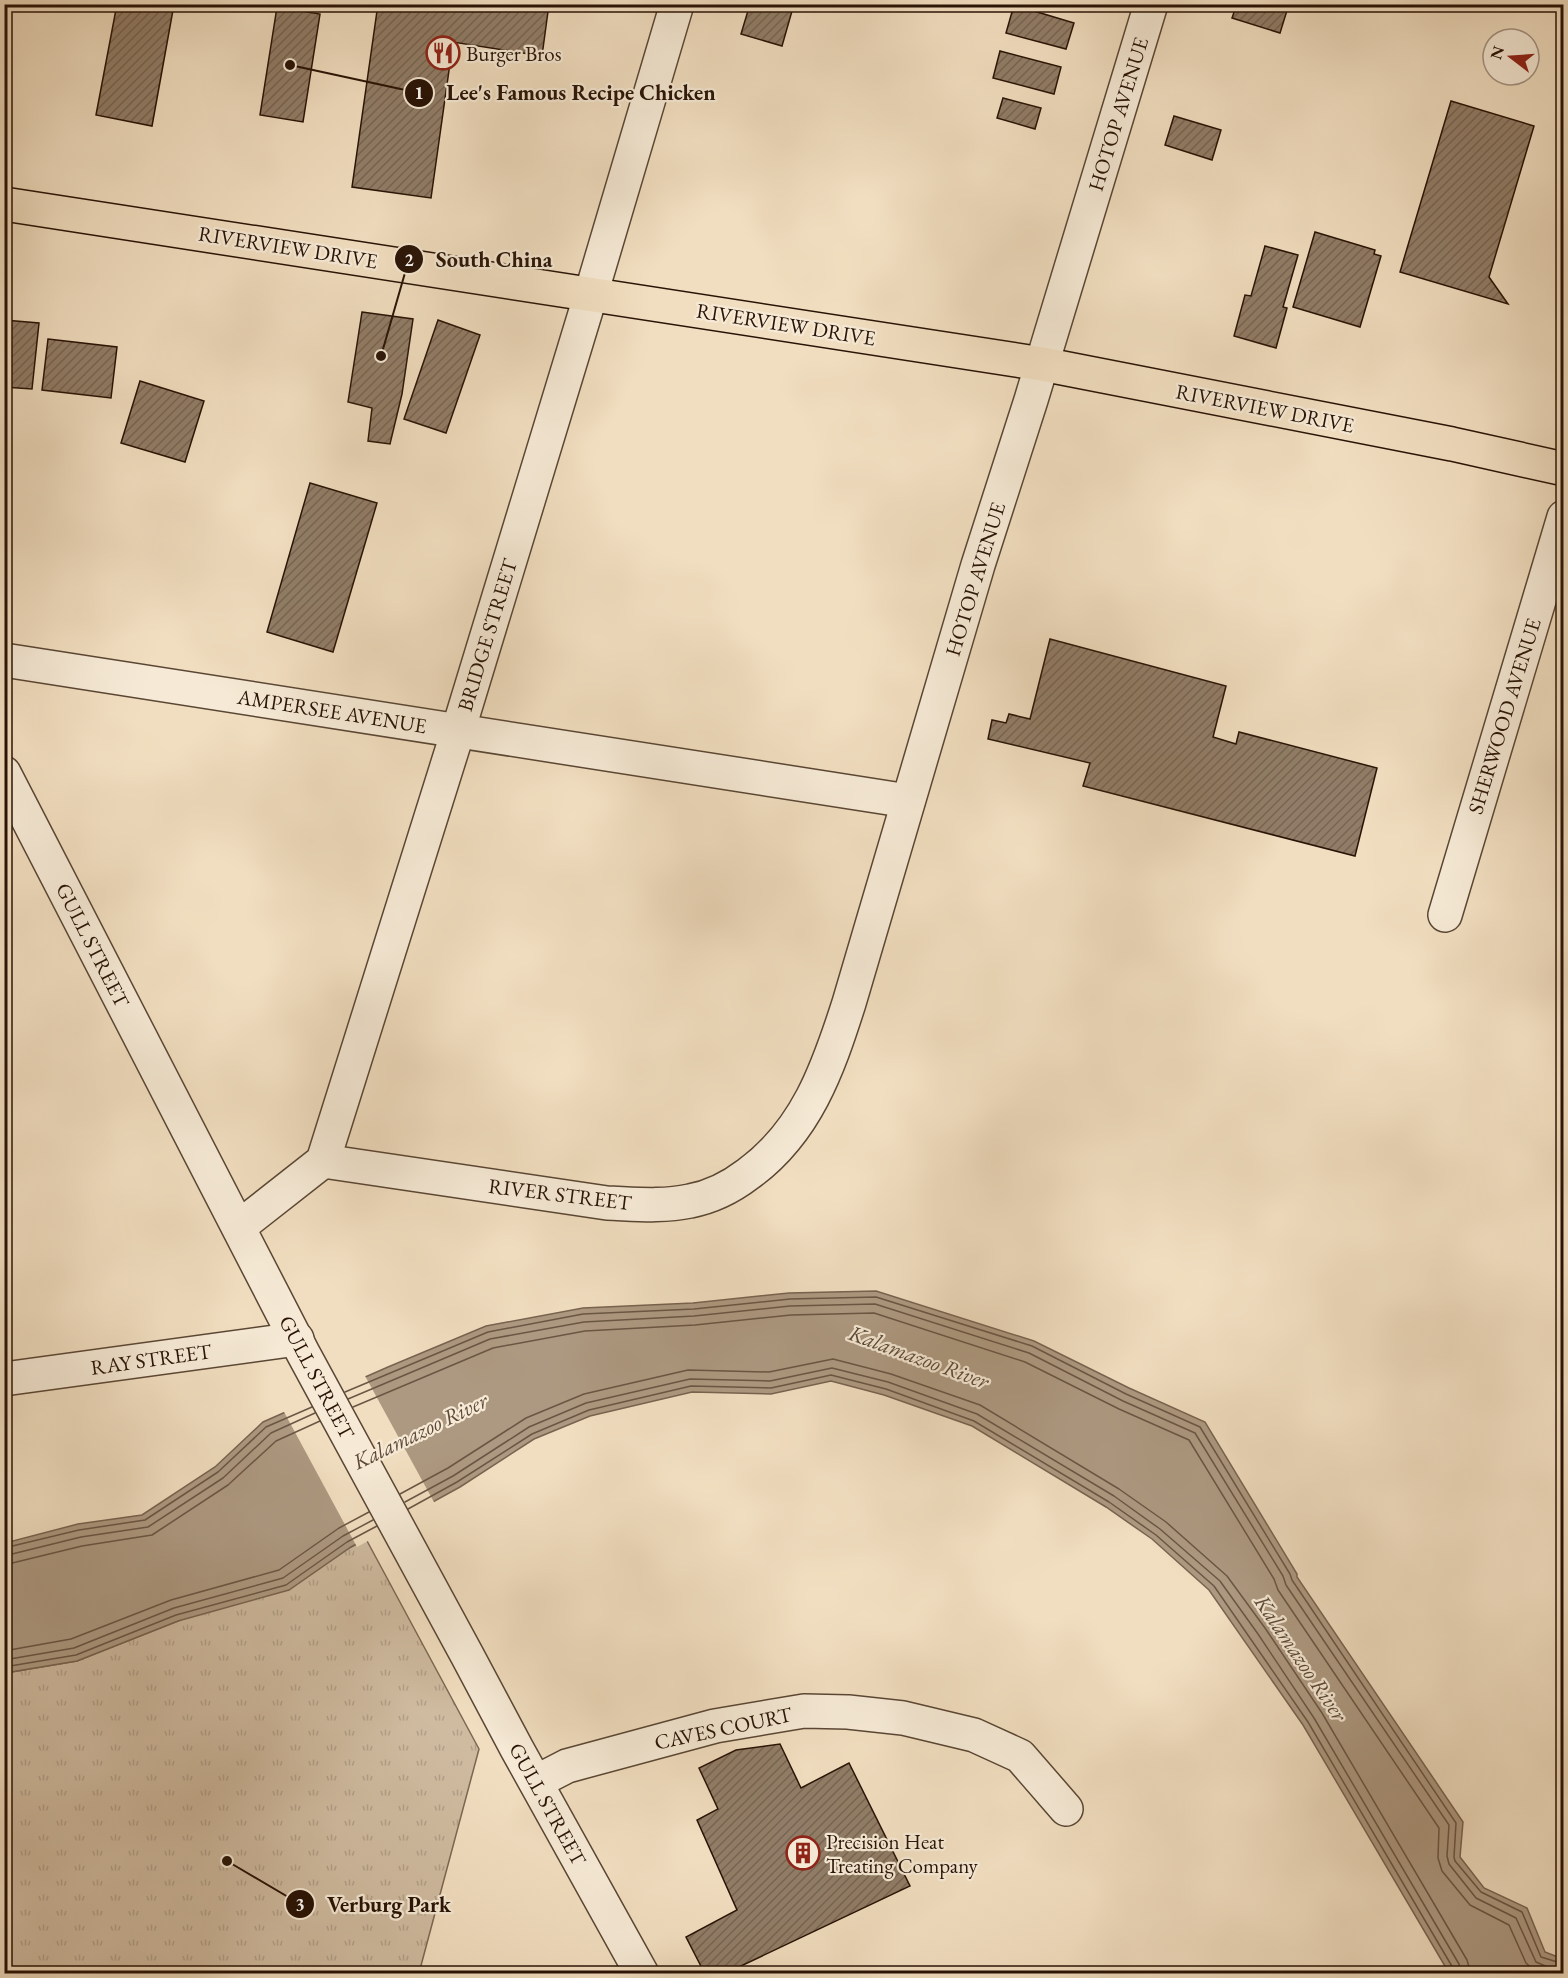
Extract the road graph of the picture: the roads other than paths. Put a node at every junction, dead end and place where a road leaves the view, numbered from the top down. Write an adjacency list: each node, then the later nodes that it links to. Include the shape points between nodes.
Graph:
1 (677, 4): 4 (street, BRIDGE STREET)
2 (1151, 4): 5 (street, HOTOP AVENUE)
3 (4, 204): 4 (main road, RIVERVIEW DRIVE)
4 (591, 294): 5 (main road, RIVERVIEW DRIVE); 9 (street, BRIDGE STREET)
5 (1042, 364): 6 (main road, RIVERVIEW DRIVE); 11 (street, HOTOP AVENUE)
6 (1563, 469)
7 (1563, 517): 12 (street, SHERWOOD AVENUE)
8 (4, 660): 9 (street, AMPERSEE AVENUE)
9 (458, 730): 11 (street, AMPERSEE AVENUE); 14 (street, BRIDGE STREET)
10 (4, 773): 15 (street, GULL STREET)
11 (908, 801): 13 (street, HOTOP AVENUE, via 835,1048 810,1103)
12 (1445, 915)
13 (782, 1145): 14 (street, RIVER STREET, via 760,1166 717,1193 653,1205 607,1203)
14 (322, 1161): 15 (street)
15 (239, 1227): 16 (street, GULL STREET)
16 (300, 1346): 17 (street, RAY STREET); 18 (street, GULL STREET)
17 (4, 1379)
18 (536, 1782): 19 (street, CAVES COURT, via 567,1766 715,1726 804,1711 848,1712 903,1718 983,1739 1020,1756); 20 (street, GULL STREET)
19 (1066, 1809)
20 (642, 1974)

